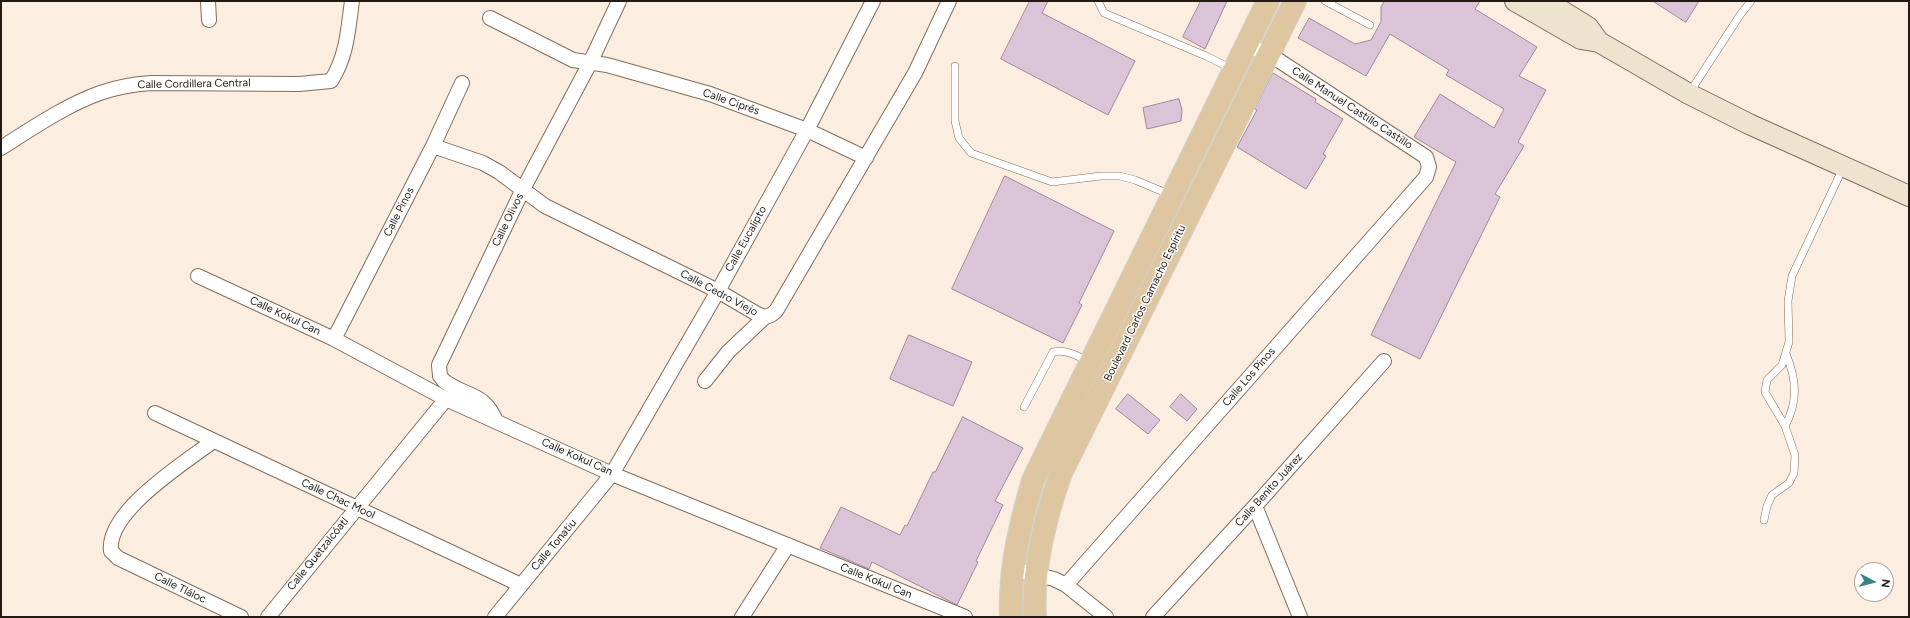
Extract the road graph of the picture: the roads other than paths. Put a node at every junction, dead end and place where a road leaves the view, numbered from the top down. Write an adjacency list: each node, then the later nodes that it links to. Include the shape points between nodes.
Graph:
1 (208, 1): 14 (street)
2 (352, 1): 26 (street, Calle Cordillera Central, via 340,67 331,81 299,84 151,82 129,85 100,93 52,116)
3 (619, 1): 19 (street, Calle Olivos)
4 (873, 1): 24 (street, Calle Eucalipto)
5 (950, 1): 27 (street, Calle Cedro Viejo, via 914,73)
6 (1098, 1): 21 (lane, via 1104,13)
7 (1268, 1): 17 (main road)
8 (1295, 1): 18 (main road, Boulevard Carlos Camacho Espíritu)
9 (1325, 1): 15 (lane)
10 (1515, 1): 16 (main road, via 1581,39)
11 (1546, 1): 16 (main road, via 1588,28)
12 (1751, 1): 23 (lane)
13 (490, 18): 19 (street, Calle Ciprés, via 573,60)
14 (209, 20)
15 (1370, 25)
16 (1599, 42): 23 (main road)
17 (1246, 45): 18 (street, Calle Manuel Castillo Castillo); 21 (main road)
18 (1269, 54): 28 (street, Calle Manuel Castillo Castillo, via 1426,157); 53 (main road, Boulevard Carlos Camacho Espíritu, via 1073,445 1052,496)
19 (590, 63): 24 (street, Calle Ciprés, via 608,65 656,78 750,108); 30 (street, Calle Olivos)
20 (955, 66): 31 (lane, via 955,121 959,138 971,153 1052,182 1120,176)
21 (1234, 70): 31 (main road)
22 (462, 83): 25 (street, Calle Pinos)
23 (1689, 94): 29 (main road)
24 (807, 130): 27 (street, Calle Ciprés); 34 (street, Calle Eucalipto)
25 (433, 146): 30 (street, Calle Cedro Viejo, via 483,163); 36 (street, Calle Pinos)
26 (1, 148)
27 (866, 158): 35 (street, Calle Cedro Viejo, via 776,311)
28 (1429, 167): 55 (street, Calle Los Pinos, via 1426,177)
29 (1843, 168): 32 (main road); 37 (lane, via 1792,276 1788,301 1789,342)
30 (523, 190): 34 (street, Calle Cedro Viejo, via 545,206); 44 (street, Calle Olivos, via 439,365 440,376 444,381 484,402)
31 (1172, 195): 39 (main road)
32 (1909, 196)
33 (198, 276): 36 (street, Calle Kokul Can)
34 (718, 291): 35 (street, Calle Cedro Viejo); 47 (street, Calle Eucalipto)
35 (765, 317): 40 (street, via 728,352)
36 (334, 339): 41 (street, Calle Kokul Can)
37 (1786, 354): 45 (lane, via 1793,370 1795,392 1793,412); 45 (lane, via 1782,365 1766,380 1765,392)
38 (1384, 361): 48 (street, Calle Benito Juárez)
39 (1089, 362): 42 (lane, via 1060,350 1053,352); 52 (main road, via 1033,480 1020,524)
40 (705, 381)
41 (446, 399): 44 (street, Calle Kokul Can); 49 (street, Calle Quetzalcóatl)
42 (1024, 407)
43 (155, 413): 46 (street, Calle Chac Mool)
44 (496, 421): 47 (street, Calle Kokul Can)
45 (1785, 426): 50 (lane, via 1795,455 1794,473 1789,483 1772,495)
46 (212, 442): 49 (street, Calle Chac Mool); 56 (street, Calle Tláloc, via 142,496 117,526 110,544 118,558)
47 (612, 474): 51 (street, Calle Kokul Can); 54 (street, Calle Tonatiu)
48 (1255, 506): 64 (street, Calle Benito Juárez); 65 (street)
49 (356, 508): 54 (street, Calle Chac Mool); 57 (street, Calle Quetzalcóatl)
50 (1764, 520)
51 (788, 545): 59 (street); 60 (street, Calle Kokul Can)
52 (1012, 569): 53 (street); 61 (main road)
53 (1036, 575): 55 (street); 62 (main road, Boulevard Carlos Camacho Espíritu)
54 (521, 585): 58 (street, Calle Tonatiu)
55 (1066, 585): 63 (street)
56 (241, 617)
57 (268, 617)
58 (495, 617)
59 (742, 617)
60 (966, 617)
61 (1011, 617)
62 (1035, 617)
63 (1106, 617)
64 (1153, 617)
65 (1300, 617)

